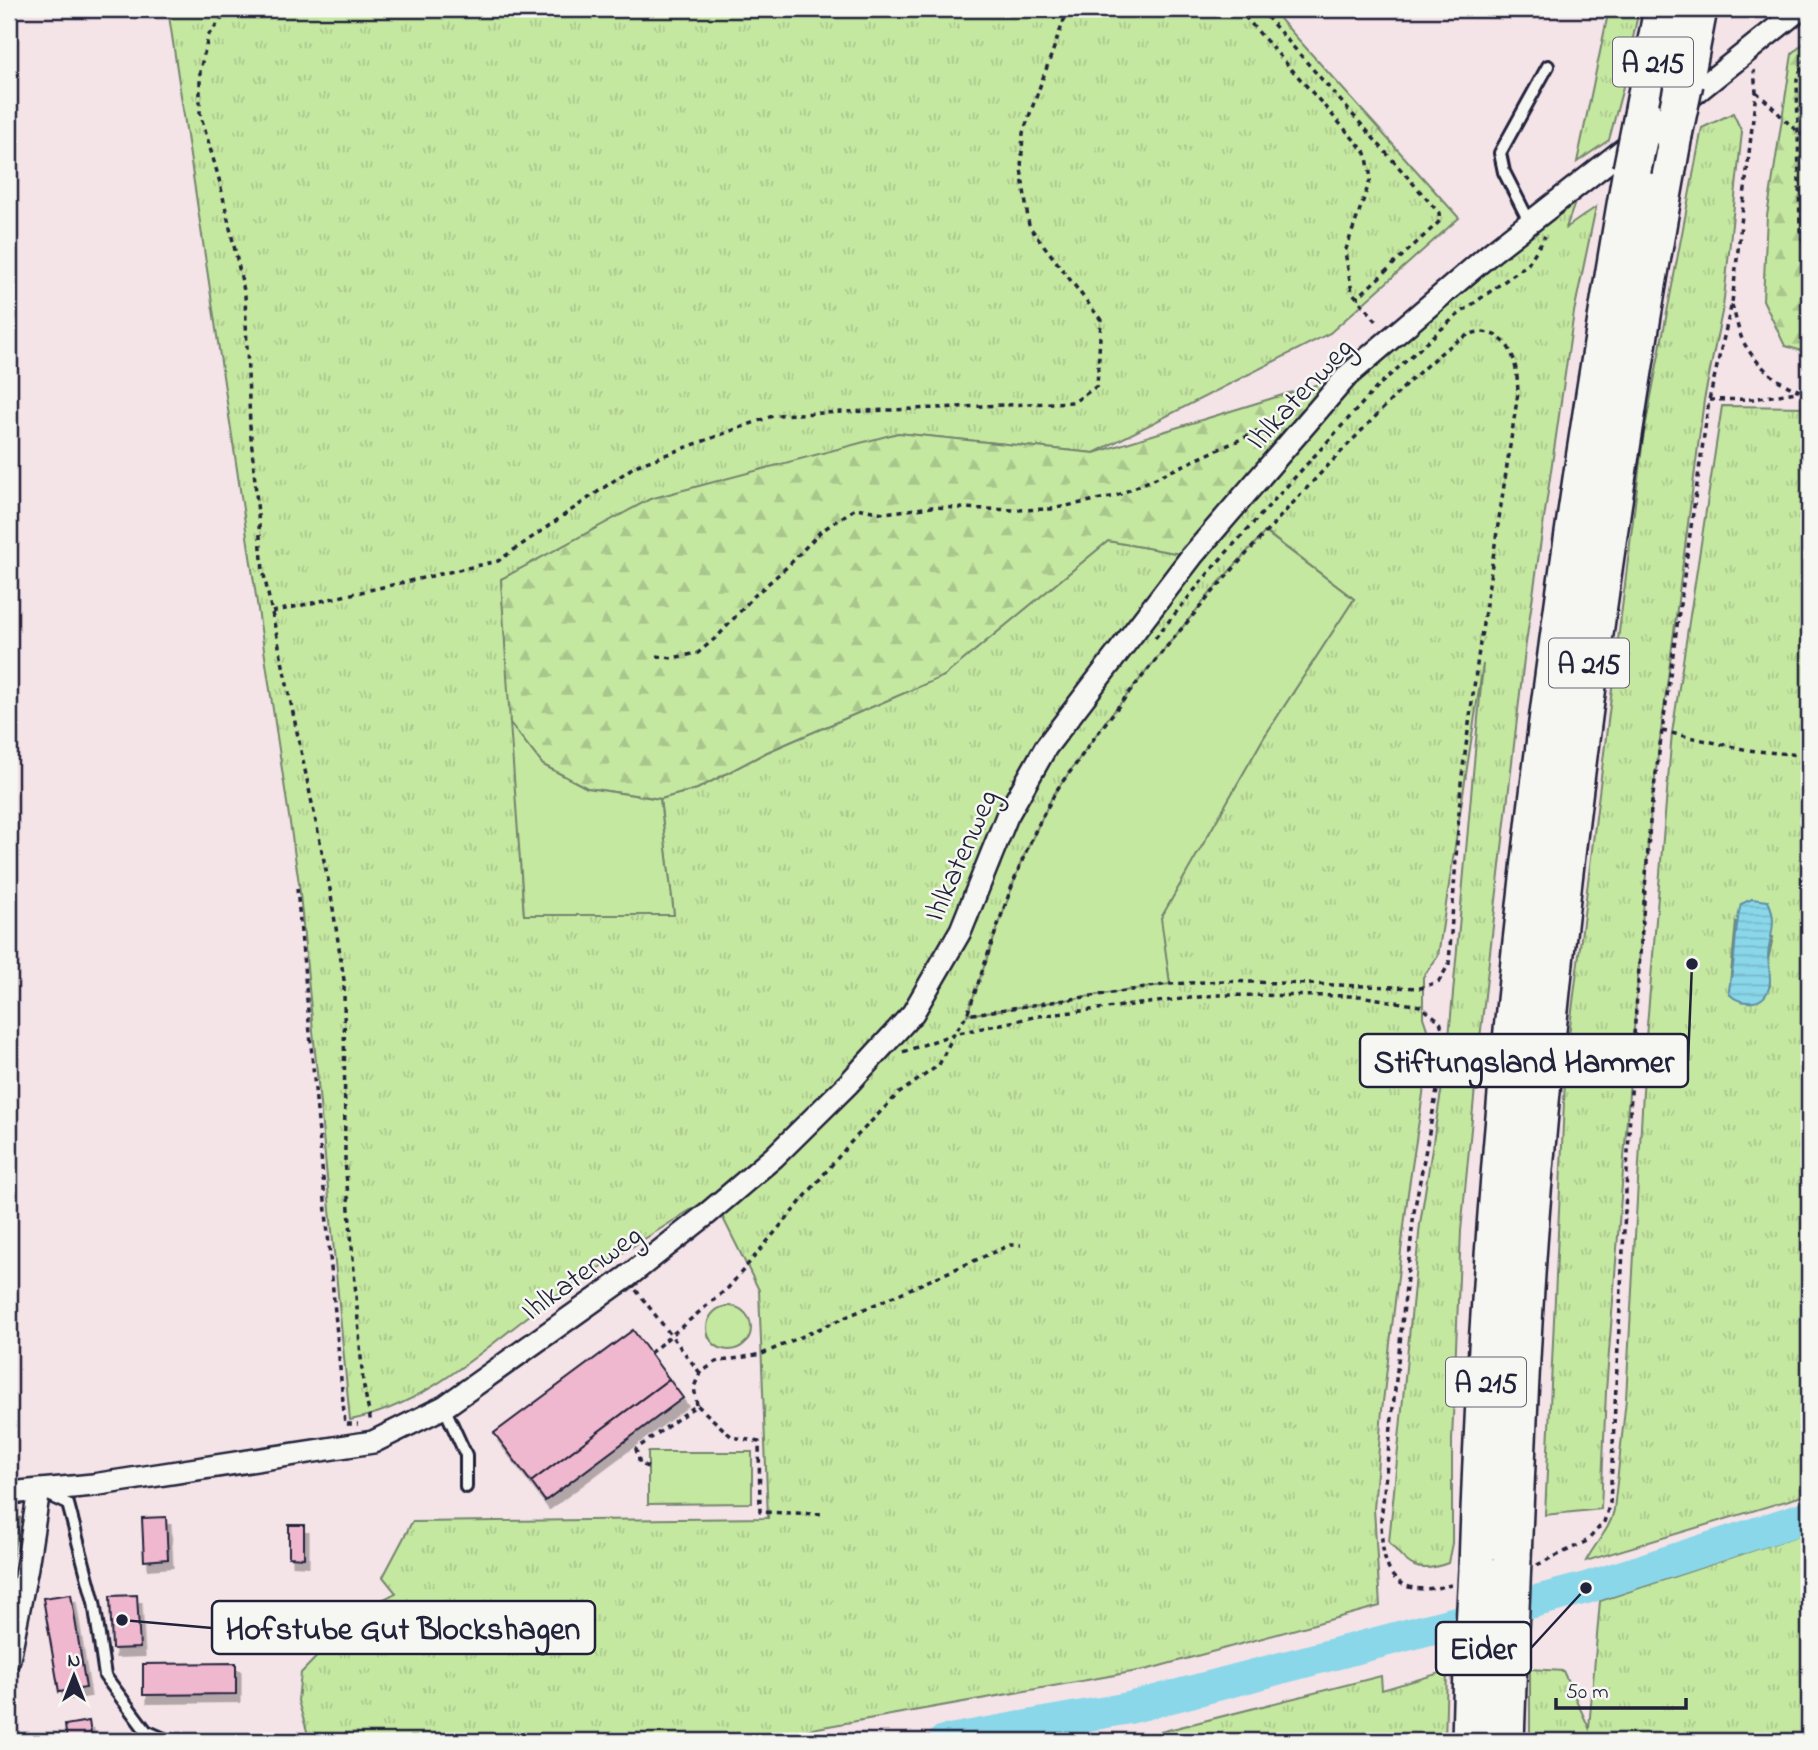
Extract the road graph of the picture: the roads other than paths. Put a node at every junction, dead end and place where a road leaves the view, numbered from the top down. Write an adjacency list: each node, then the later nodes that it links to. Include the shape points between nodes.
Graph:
1 (1663, 9): 12 (highway, A 215, bridge, via 1589,430 1532,849 1465,1577 1473,1667)
2 (1698, 9): 13 (highway, A 215, bridge, via 1621,438 1565,855 1532,1195 1521,1563 1508,1657)
3 (1800, 9): 5 (street, Ihlkatenweg)
4 (1548, 66): 5 (lane, via 1500,153 1504,172)
5 (1538, 228): 6 (street, Ihlkatenweg, via 1348,375 1192,556 1046,747 1007,817 961,930 913,1013 848,1084 774,1157 627,1277)
6 (444, 1408): 7 (lane, via 466,1455); 8 (street, Ihlkatenweg, via 373,1442)
7 (466, 1487)
8 (39, 1490): 9 (street, Ihlkatenweg); 10 (street); 11 (lane, via 68,1504 94,1602 105,1676 146,1731)
9 (9, 1493)
10 (9, 1659)
11 (169, 1741)
12 (1471, 1741)
13 (1505, 1741)

